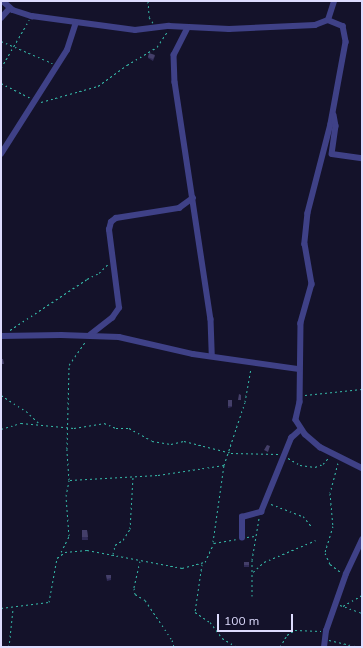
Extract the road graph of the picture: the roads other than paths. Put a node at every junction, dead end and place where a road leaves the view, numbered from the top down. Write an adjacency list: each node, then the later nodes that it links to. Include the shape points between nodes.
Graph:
1 (3, 1): 3 (street)
2 (334, 1): 5 (street)
3 (10, 8): 4 (street); 6 (street, via 32,16)
4 (1, 18)
5 (328, 20): 7 (street, via 308,26); 8 (street, via 343,26 346,42)
6 (76, 23): 7 (street, via 120,30 170,26); 9 (street, via 70,45)
7 (188, 28): 11 (street, via 174,54 174,68)
8 (333, 113): 10 (street, via 336,126 332,154); 15 (street, via 308,212 305,244 312,284 301,323)
9 (1, 154)
10 (362, 158)
11 (192, 198): 12 (street, via 179,208 114,219 109,230 119,308 112,318); 14 (street, via 211,319)
12 (90, 335): 13 (street); 14 (street, via 120,337)
13 (1, 336)
14 (212, 356): 15 (street)
15 (299, 369): 16 (street, via 300,396 296,420)
16 (301, 429): 17 (street, via 320,447); 18 (street, via 292,435 261,512 242,517)
17 (362, 468)
18 (242, 538)
19 (362, 540): 20 (street, via 346,574 326,631)
20 (324, 647)

